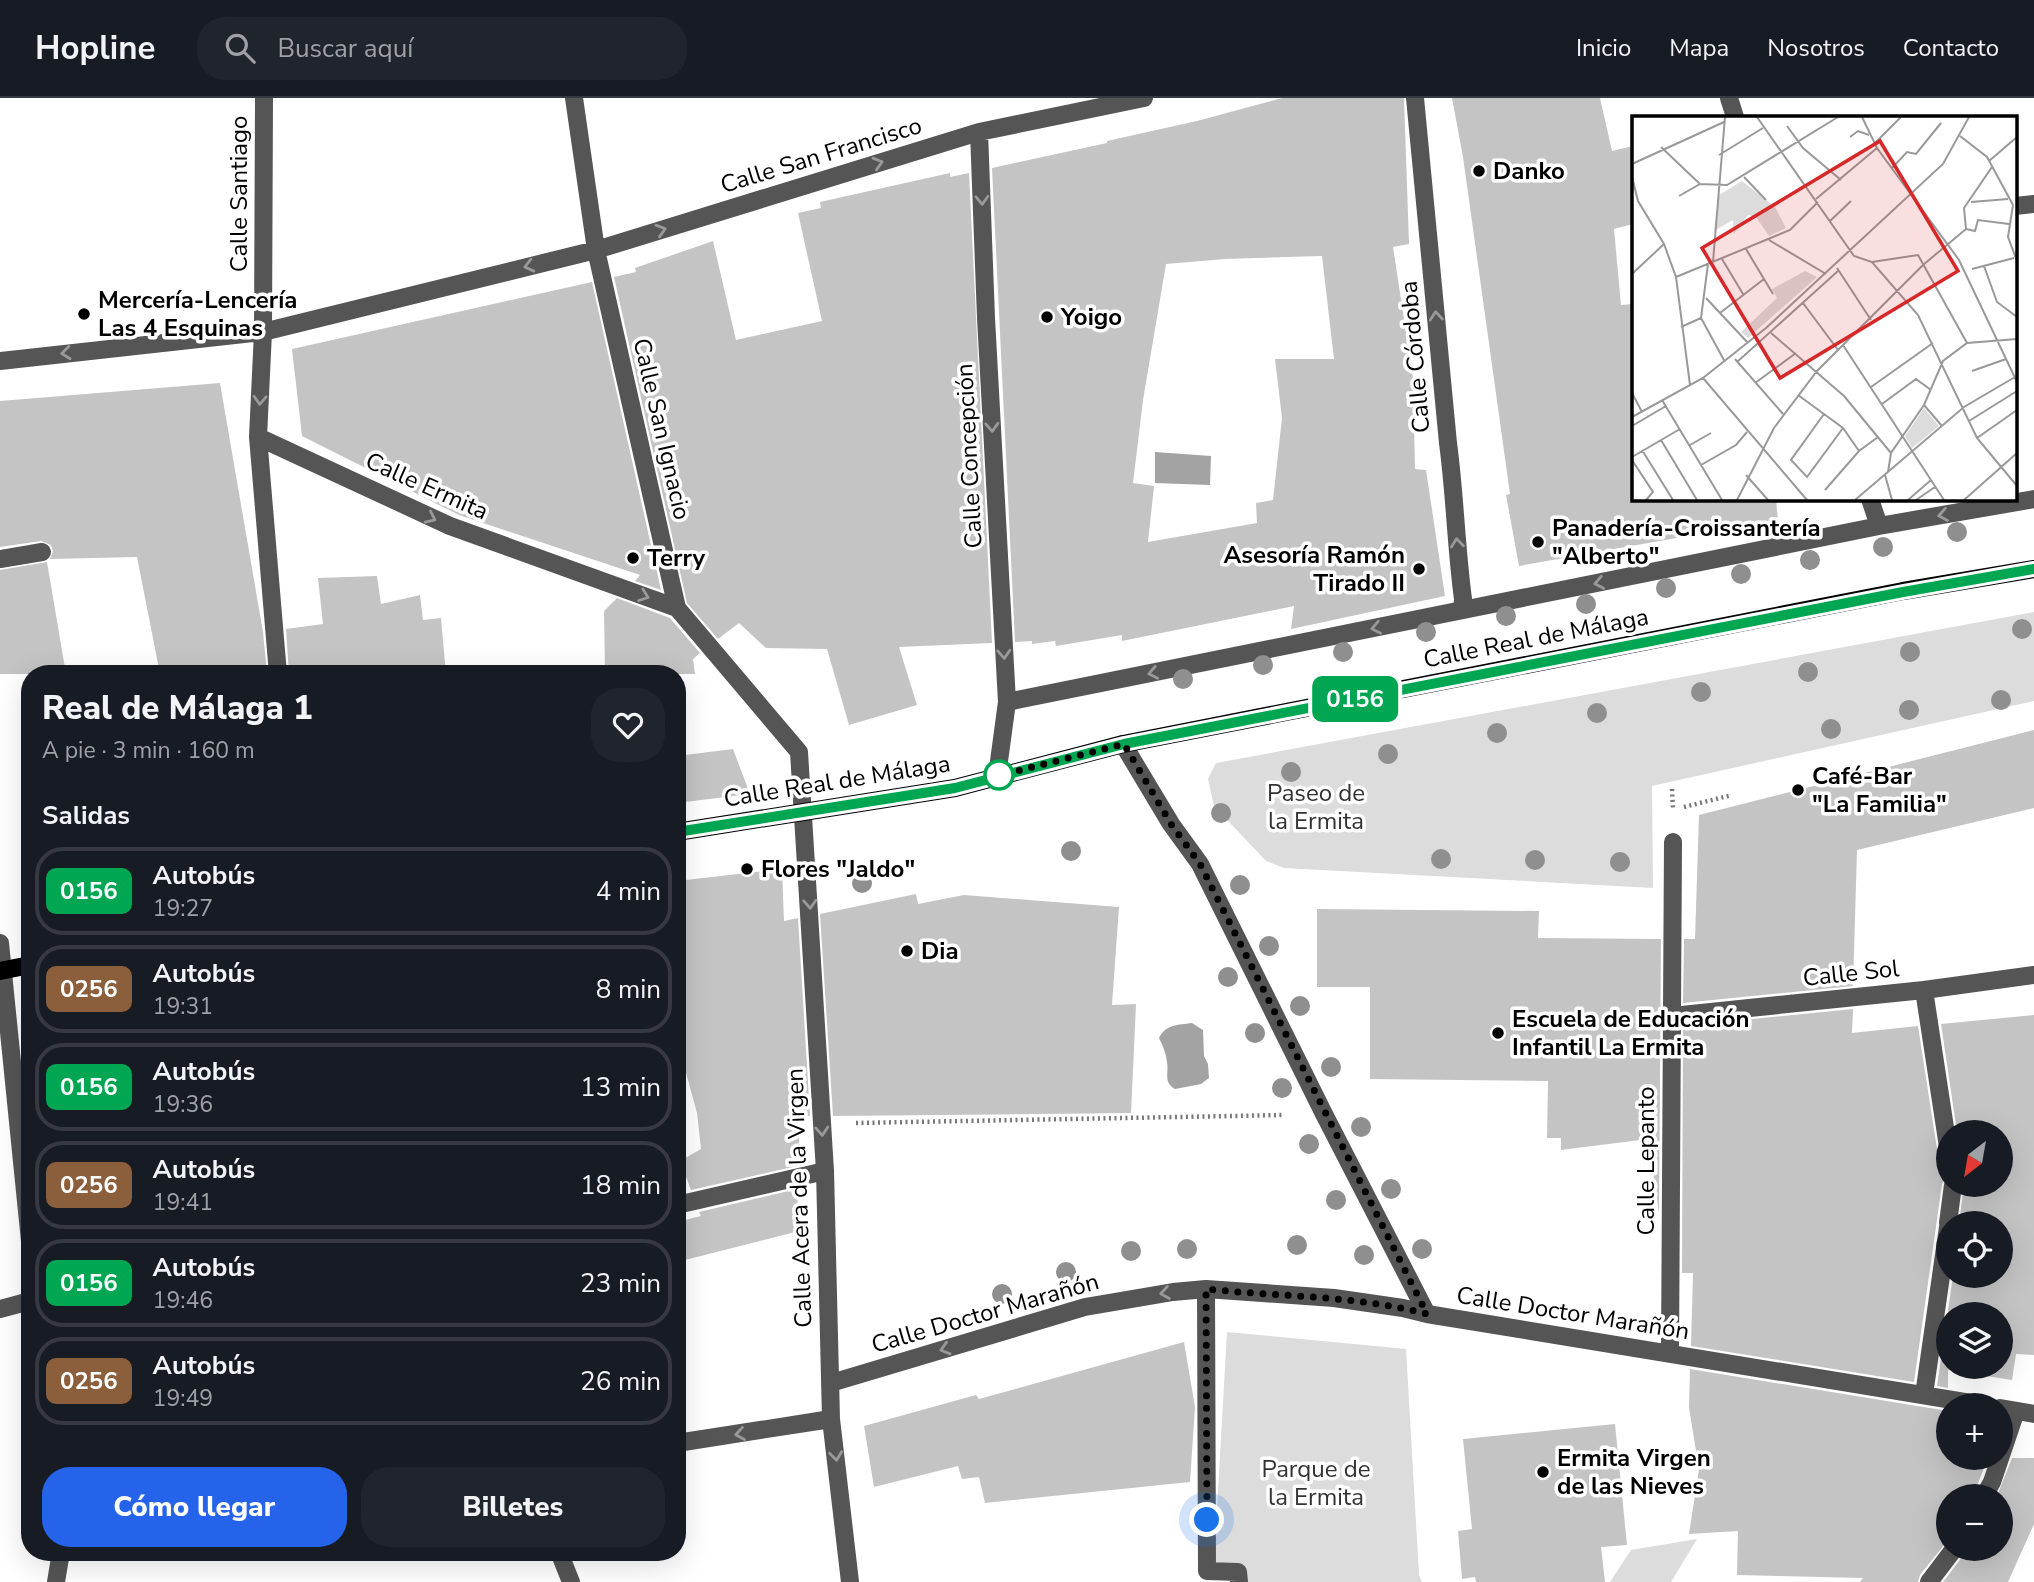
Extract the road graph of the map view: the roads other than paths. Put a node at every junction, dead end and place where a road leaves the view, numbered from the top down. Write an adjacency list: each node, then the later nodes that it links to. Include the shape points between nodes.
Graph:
1 (264, 98): 11 (street, Calle Santiago)
2 (574, 98): 10 (street, Calle San Ignacio)
3 (1144, 98): 7 (street, Calle San Francisco)
4 (1415, 98): 21 (street, Calle Córdoba, one-way to 4)
5 (1729, 98): 6 (street)
6 (1735, 116)
7 (979, 132): 10 (street, Calle San Francisco, one-way to 7); 23 (street, Calle Concepción, one-way to 23)
8 (2034, 204): 9 (street)
9 (2016, 206)
10 (596, 250): 11 (street, Calle San Francisco, one-way to 11); 20 (street, Calle San Ignacio)
11 (263, 332): 12 (street, Calle San Francisco, one-way to 12); 13 (street, one-way to 13)
12 (0, 360)
13 (258, 437): 20 (street, Calle Ermita, one-way to 20, via 450,526); 22 (street)
14 (2034, 499): 16 (street, Calle Real de Málaga, one-way to 16)
15 (1870, 500): 16 (street)
16 (1879, 526): 21 (street, Calle Real de Málaga, one-way to 21)
17 (42, 552): 18 (street)
18 (0, 559)
19 (2034, 569): 24 (main road, Calle Real de Málaga)
20 (677, 608): 26 (street, Calle San Ignacio, via 799,752)
21 (1462, 610): 23 (street, Calle Real de Málaga, one-way to 23)
22 (277, 665)
23 (1007, 702): 25 (street, Calle Concepción)
24 (1124, 744): 25 (main road, Calle Real de Málaga); 43 (street, via 1200,864)
25 (997, 776): 26 (main road, Calle Real de Málaga, via 955,788)
26 (804, 811): 27 (main road, Calle Real de Málaga); 37 (street, Calle Acera de la Virgen, one-way to 37)
27 (686, 831)
28 (1673, 842): 34 (street, Calle Lepanto)
29 (0, 943): 31 (street)
30 (21, 967): 31 (main road)
31 (2, 971): 36 (street)
32 (2034, 975): 33 (street, Calle Sol)
33 (1924, 990): 34 (street, Calle Sol); 35 (street)
34 (1672, 1016): 44 (street, Calle Lepanto)
35 (1944, 1120)
36 (21, 1154)
37 (825, 1171): 38 (street); 45 (street, Calle Acera de la Virgen)
38 (686, 1203)
39 (1939, 1288): 46 (street)
40 (1206, 1289): 43 (street, Calle Doctor Marañón, via 1334,1298); 45 (street, Calle Doctor Marañón, one-way to 45, via 1085,1307); 58 (street, via 1207,1571 1238,1572)
41 (21, 1303): 42 (street)
42 (0, 1309)
43 (1427, 1314): 44 (street, Calle Doctor Marañón)
44 (1670, 1354): 46 (street, Calle Doctor Marañón)
45 (831, 1383): 49 (street, Calle Acera de la Virgen)
46 (1924, 1395): 47 (street, Calle Doctor Marañón)
47 (1936, 1397)
48 (2017, 1411): 51 (street)
49 (831, 1419): 50 (street, one-way to 50); 57 (street, Calle Acera de la Virgen, one-way to 57)
50 (686, 1442)
51 (1991, 1484)
52 (60, 1561): 55 (street)
53 (563, 1561): 56 (street)
54 (1945, 1561): 59 (street)
55 (56, 1582)
56 (571, 1582)
57 (850, 1582)
58 (1239, 1582)
59 (1928, 1582)

